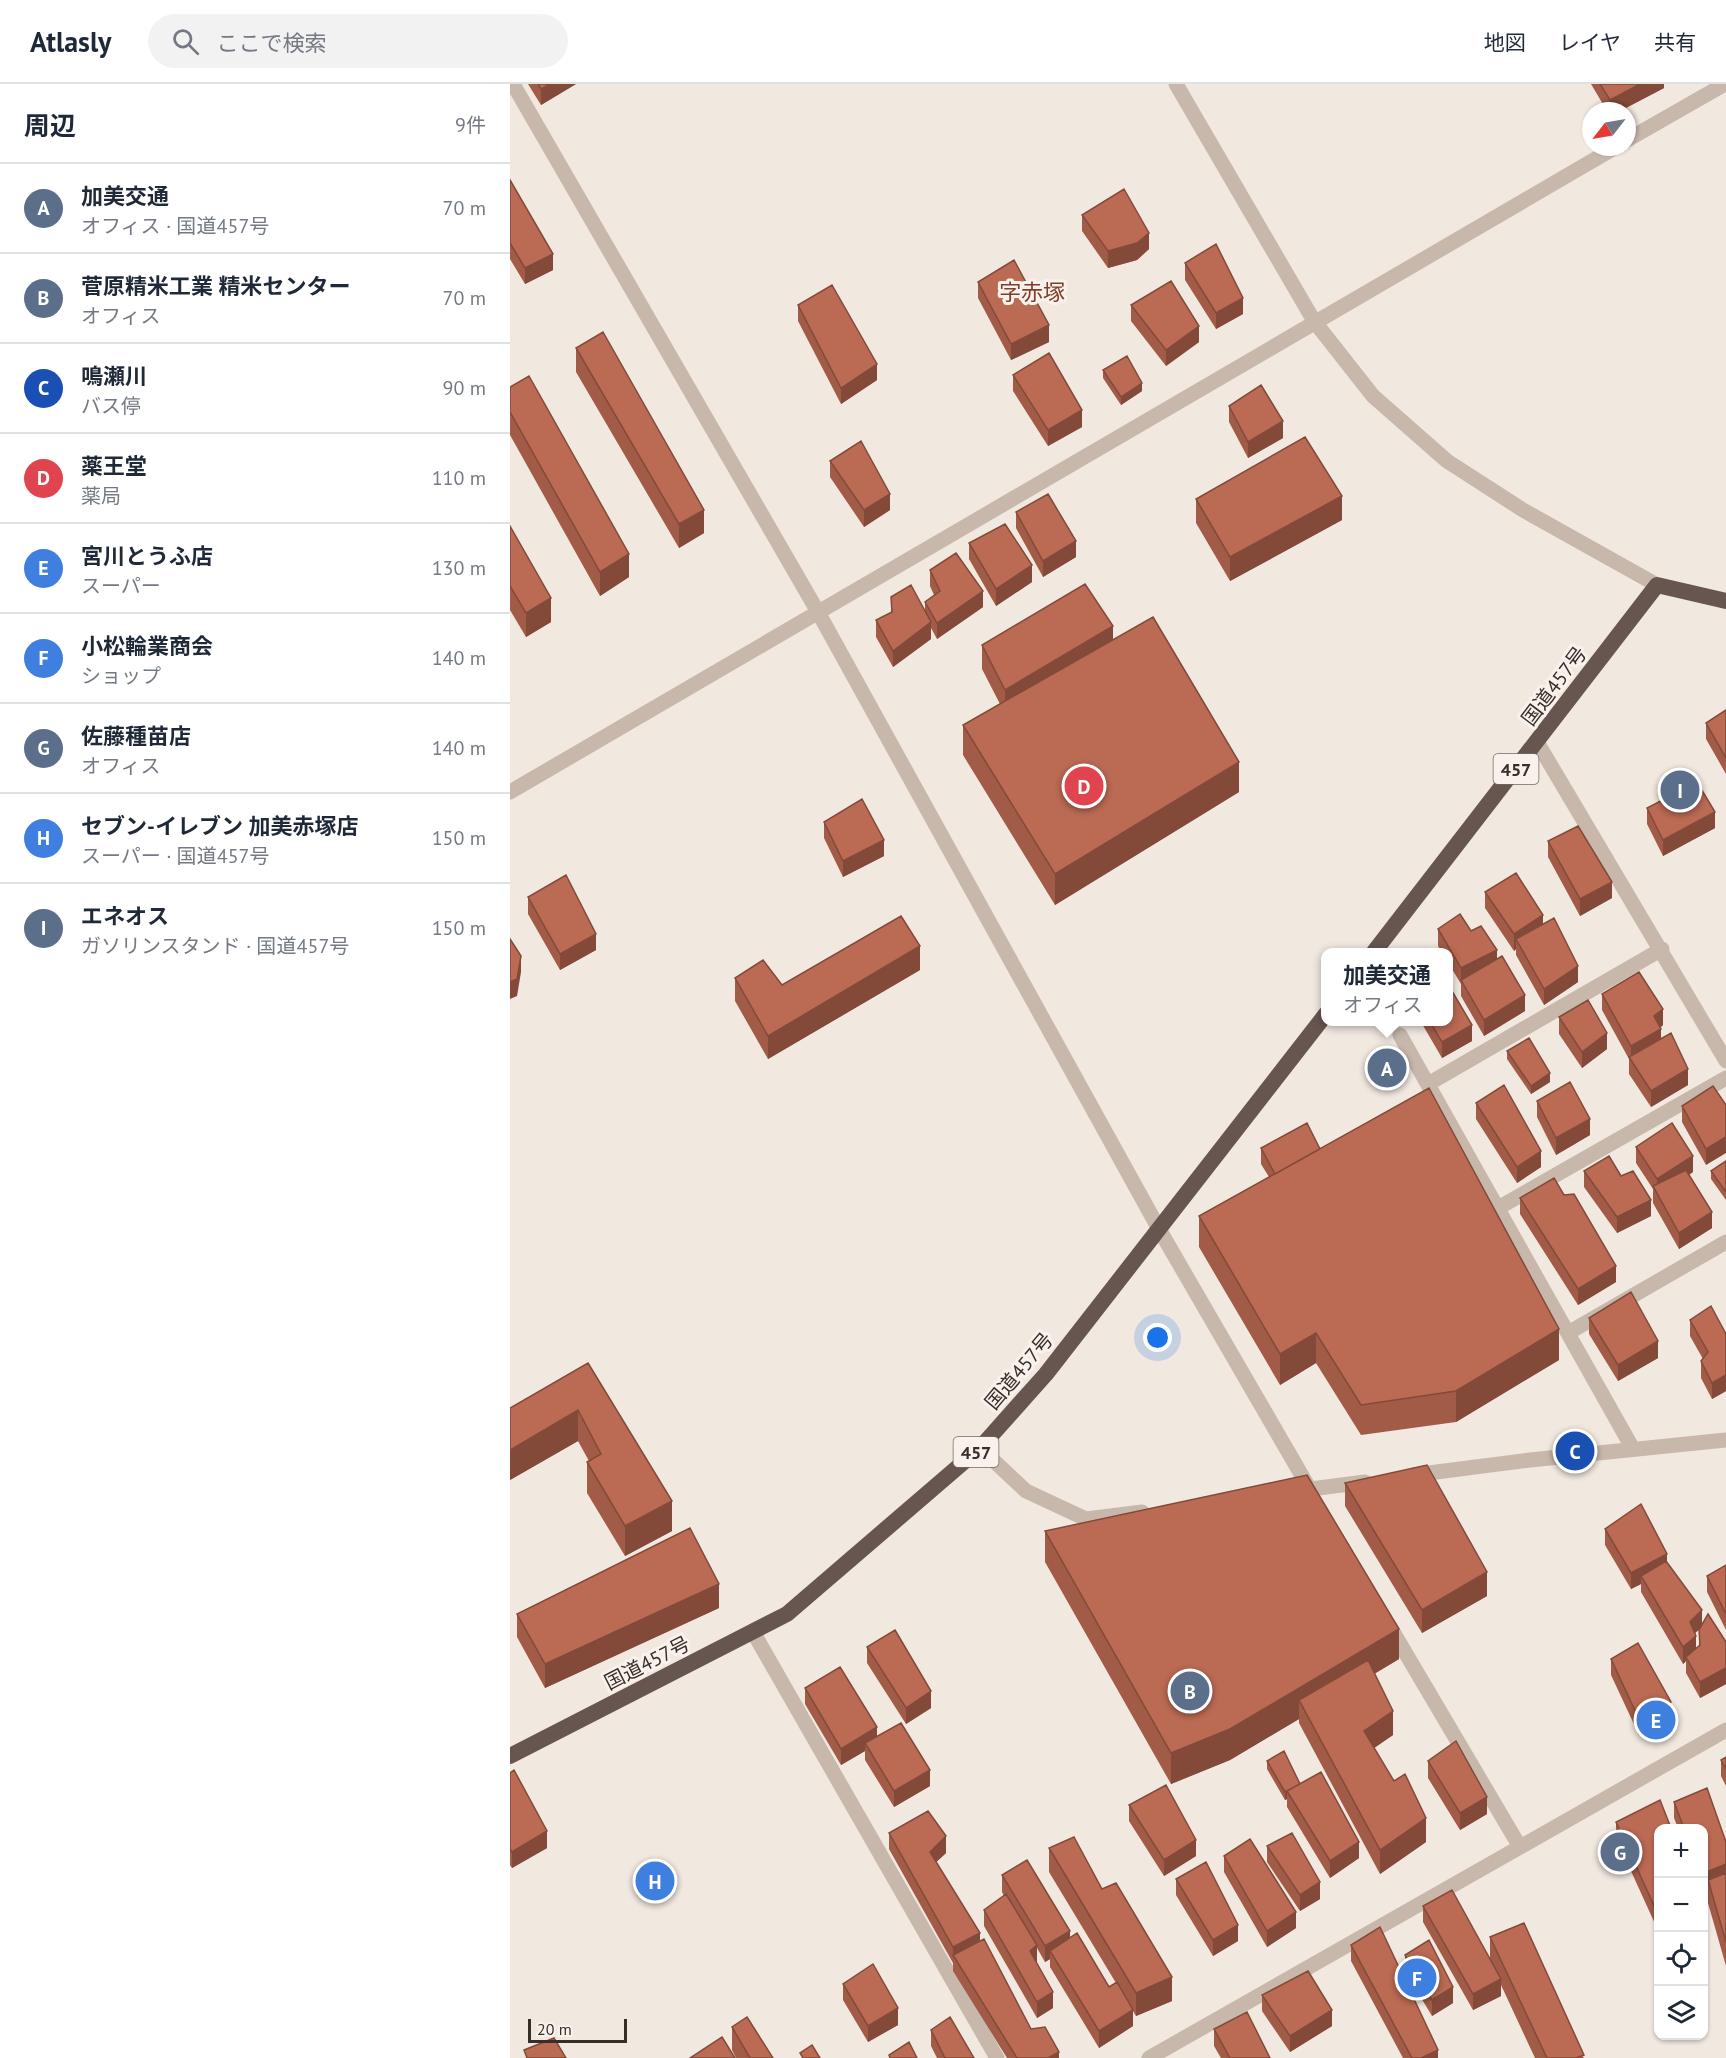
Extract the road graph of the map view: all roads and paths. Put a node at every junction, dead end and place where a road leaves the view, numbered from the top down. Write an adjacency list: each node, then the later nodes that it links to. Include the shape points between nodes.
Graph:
1 (513, 84): 9 (street)
2 (1176, 84): 6 (street)
3 (1725, 84): 4 (street)
4 (1636, 135)
5 (1600, 156): 6 (street)
6 (1314, 321): 7 (street, via 1373,396 1447,461 1523,510); 9 (street)
7 (1657, 585): 8 (highway); 10 (highway, 国道457号 / 457)
8 (1726, 601)
9 (818, 612): 11 (street); 20 (street)
10 (1537, 742): 12 (highway, 国道457号 / 457); 13 (street)
11 (510, 792)
12 (1377, 948)
13 (1662, 949): 16 (street); 18 (street)
14 (1321, 1020): 20 (highway, 国道457号 / 457)
15 (1400, 1035): 18 (street)
16 (1726, 1061)
17 (1726, 1077): 19 (street)
18 (1428, 1084): 19 (street)
19 (1498, 1208): 22 (street)
20 (1159, 1229): 24 (highway, 国道457号 / 457, via 1046,1374); 28 (street)
21 (1726, 1242): 22 (street)
22 (1568, 1333): 25 (street)
23 (1726, 1440): 25 (street)
24 (980, 1448): 30 (street, via 1026,1491 1086,1519); 33 (highway, 国道457号 / 457, via 787,1614)
25 (1633, 1449): 26 (street)
26 (1403, 1477)
27 (1380, 1480): 28 (street)
28 (1310, 1489): 29 (street); 31 (street)
29 (1286, 1492)
30 (1157, 1510)
31 (1322, 1510)
32 (1382, 1612): 36 (street)
33 (753, 1632): 35 (highway, 国道457号 / 457); 37 (street)
34 (1726, 1730): 36 (street)
35 (510, 1756)
36 (1520, 1847): 38 (street)
37 (998, 2058)
38 (1149, 2058)

